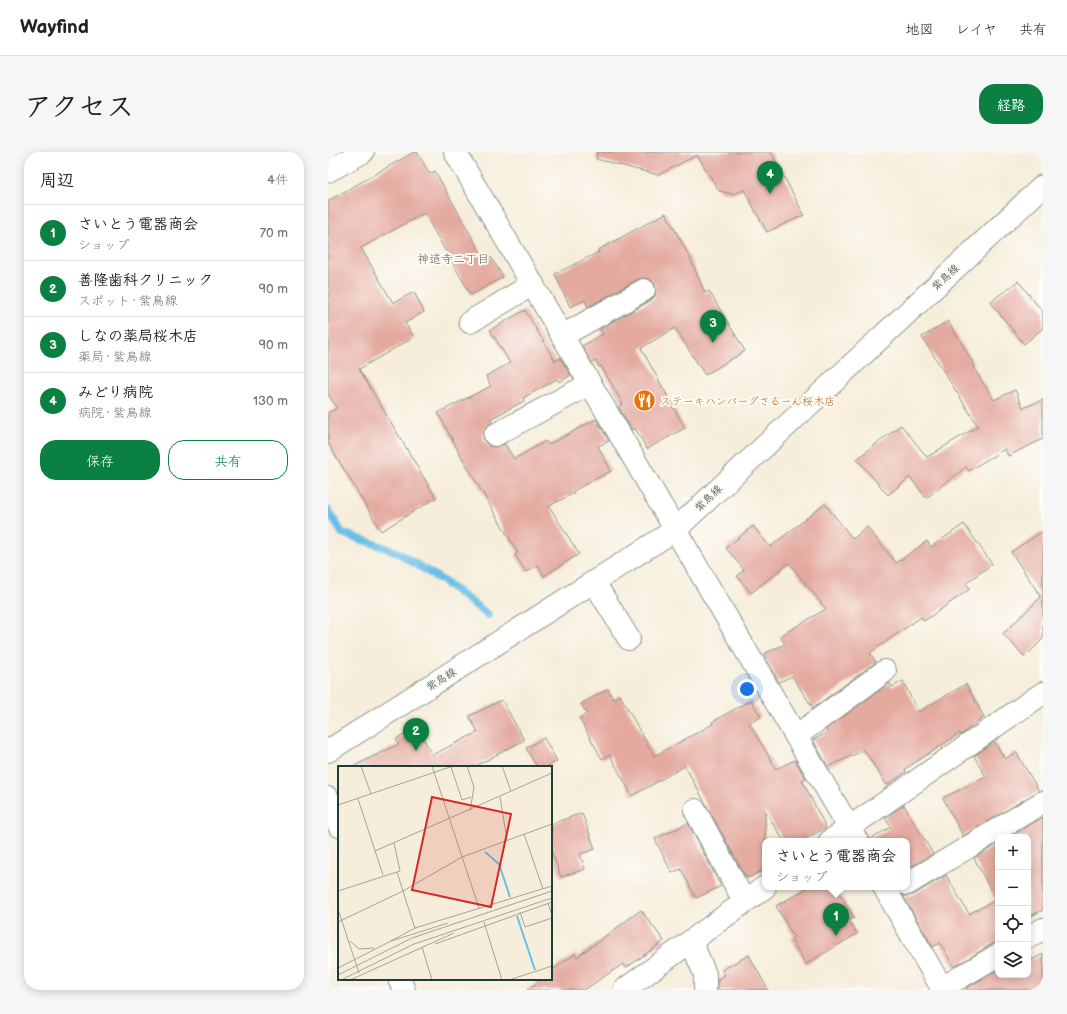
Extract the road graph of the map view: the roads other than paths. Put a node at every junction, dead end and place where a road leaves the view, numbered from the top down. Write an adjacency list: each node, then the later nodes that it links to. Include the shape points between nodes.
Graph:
1 (363, 152): 3 (street)
2 (455, 152): 5 (street)
3 (328, 171)
4 (1043, 186): 11 (street, 紫鳥線)
5 (533, 284): 7 (street); 8 (street)
6 (644, 290): 8 (street)
7 (470, 322)
8 (562, 336): 9 (street)
9 (590, 384): 10 (street); 11 (street)
10 (495, 435)
11 (675, 530): 12 (street, 紫鳥線); 16 (street)
12 (594, 582): 13 (street); 17 (street, 紫鳥線)
13 (629, 639)
14 (885, 671): 16 (street)
15 (1043, 692): 22 (street)
16 (796, 736): 22 (street)
17 (328, 751)
18 (328, 798): 21 (street)
19 (1043, 802): 24 (street)
20 (695, 810): 27 (street)
21 (338, 823)
22 (854, 834): 23 (street)
23 (840, 838)
24 (910, 880)
25 (762, 889): 27 (street)
26 (897, 890): 33 (street)
27 (744, 902): 30 (street)
28 (1043, 928): 29 (street)
29 (1031, 935)
30 (691, 941): 35 (street); 36 (street, via 705,974)
31 (995, 957): 33 (street)
32 (399, 980): 34 (street)
33 (943, 989)
34 (404, 990)
35 (624, 990)
36 (705, 990)

